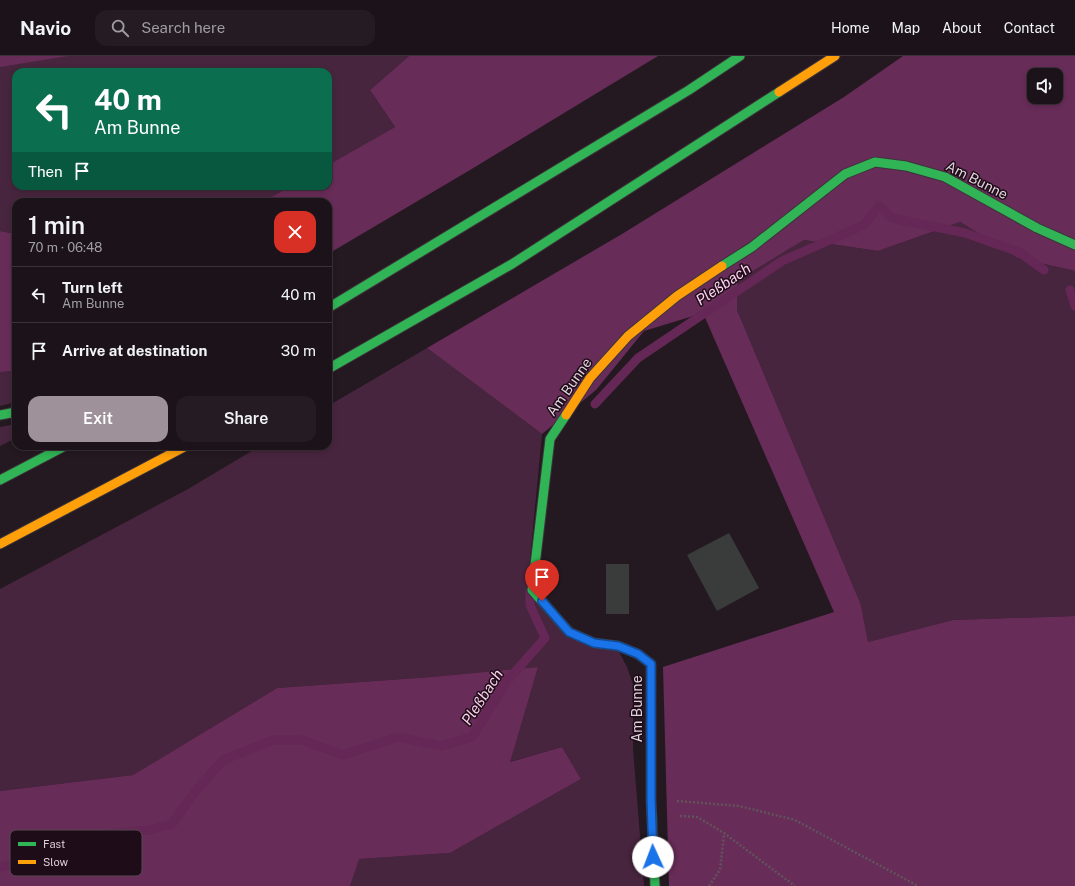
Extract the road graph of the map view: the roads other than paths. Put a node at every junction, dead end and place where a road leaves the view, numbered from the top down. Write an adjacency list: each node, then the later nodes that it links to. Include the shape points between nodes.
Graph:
1 (740, 56): 4 (main road, via 689,90)
2 (835, 56): 5 (main road, via 512,264)
3 (1075, 245): 12 (main road, Am Bunne, via 1037,228 944,177 906,166 875,162 845,174 752,247 677,296 628,336 590,378 550,439 532,590 569,632 594,643 618,646 638,654 651,664 651,813)
4 (332, 305)
5 (332, 367)
6 (12, 413): 7 (main road)
7 (0, 415)
8 (57, 450): 10 (main road)
9 (178, 450): 11 (main road)
10 (0, 480)
11 (0, 544)
12 (655, 886)

